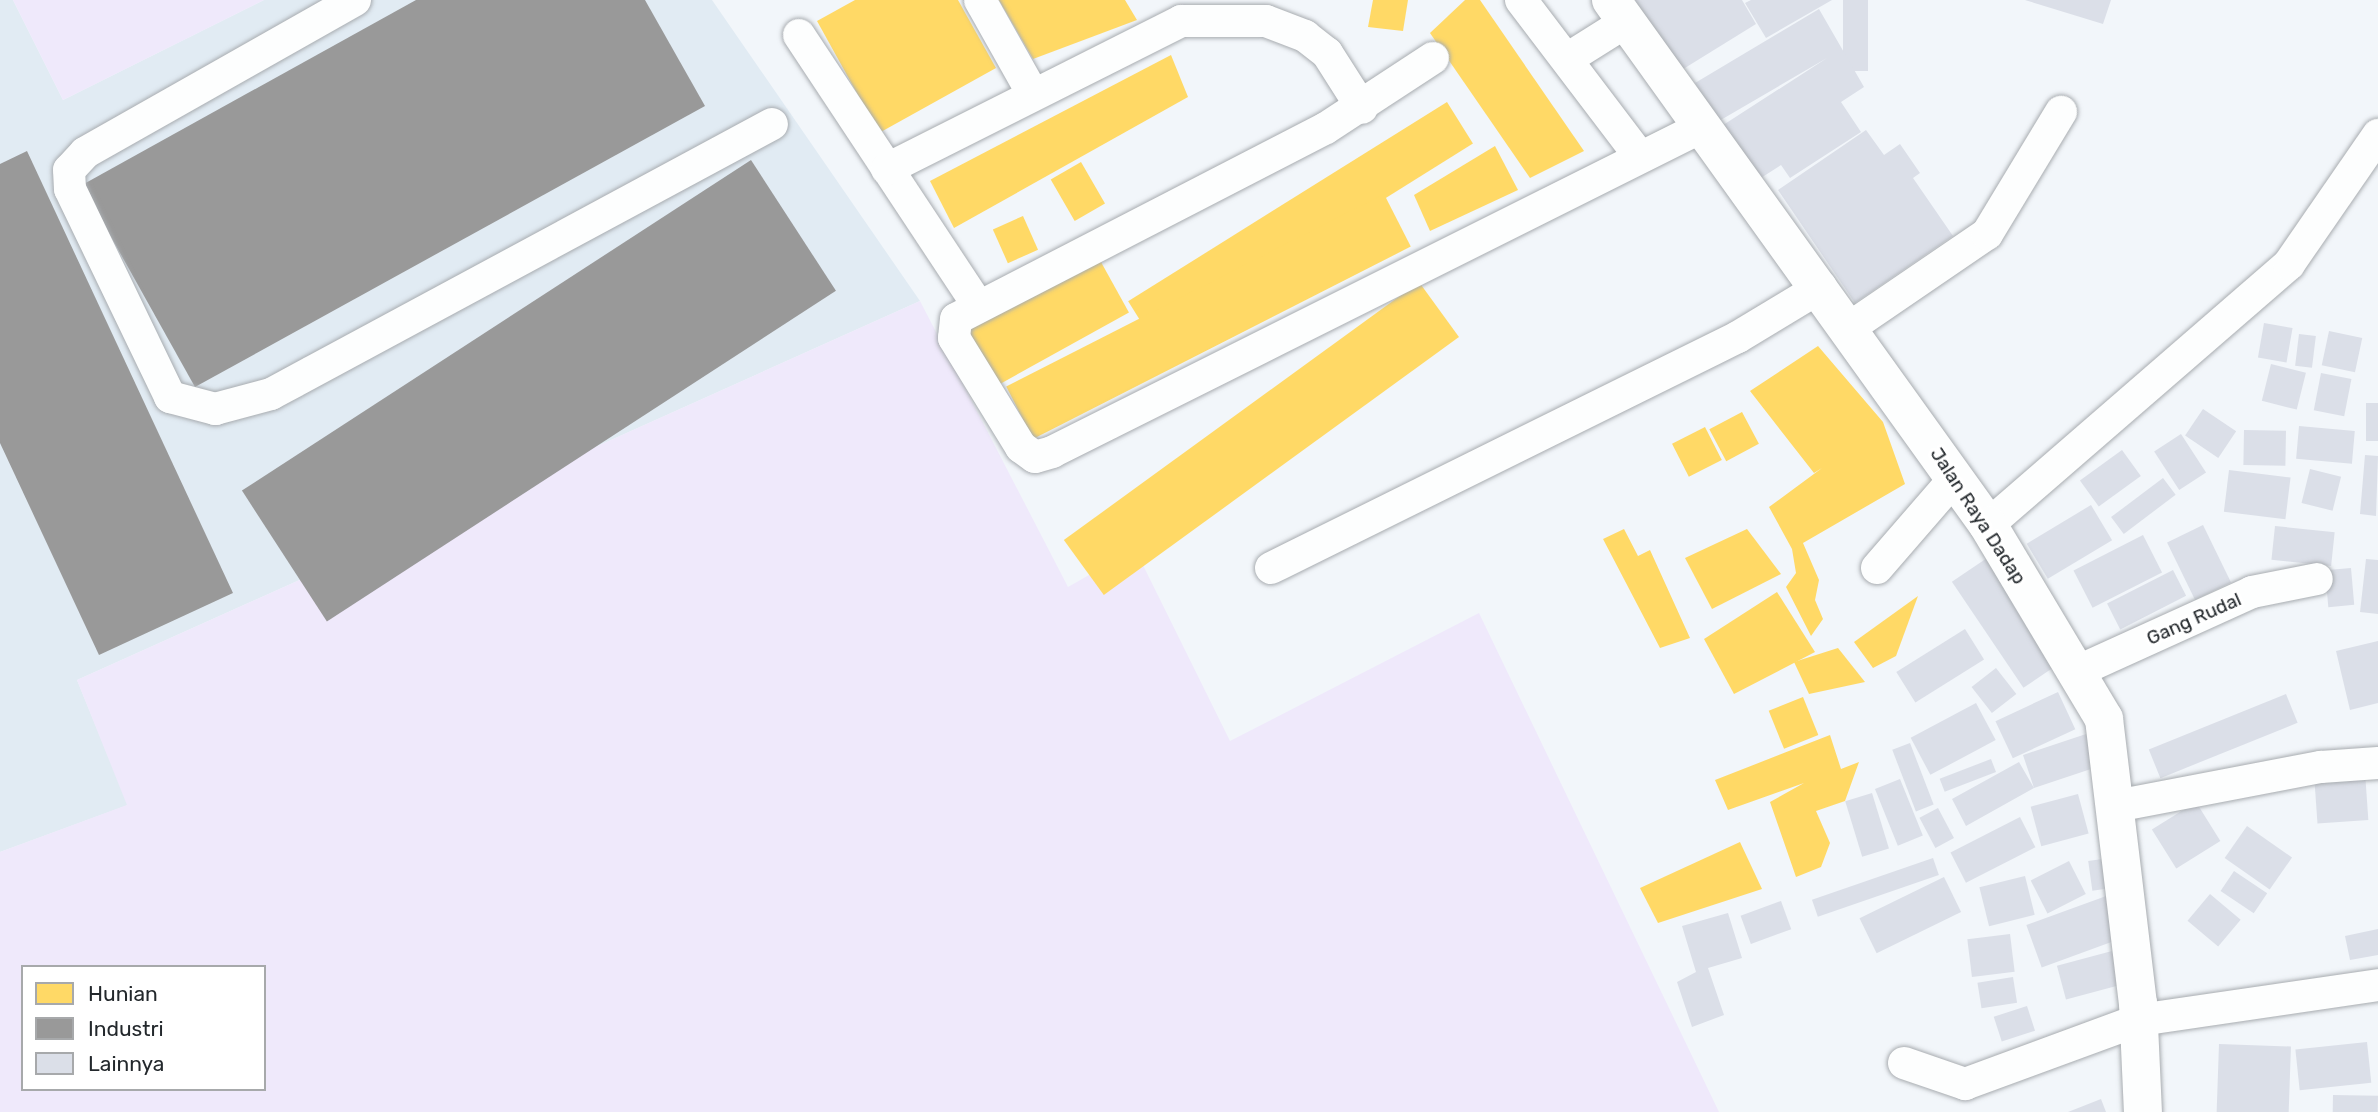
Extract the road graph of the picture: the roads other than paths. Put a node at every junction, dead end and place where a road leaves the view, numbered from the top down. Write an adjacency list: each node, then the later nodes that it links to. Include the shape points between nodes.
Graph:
1 (355, 0): 12 (street, via 85,153 69,170 69,189 170,397 215,409 271,394)
2 (980, 0): 9 (street)
3 (1529, 3): 8 (street)
4 (1174, 11): 9 (street); 10 (street, via 1266,21 1305,36 1327,52)
5 (1619, 11): 8 (street); 13 (main road, Jalan Raya Dadap)
6 (799, 35): 16 (street)
7 (1433, 58): 10 (street)
8 (1567, 59): 15 (street)
9 (1033, 94): 16 (street)
10 (1362, 108): 18 (street)
11 (2061, 112): 19 (street, via 1987,234)
12 (772, 124)
13 (1698, 129): 15 (street); 17 (main road, Jalan Raya Dadap)
14 (2378, 135): 21 (street, via 2289,264)
15 (1640, 157): 18 (street, via 1035,457 1021,447 954,338 956,319)
16 (887, 169): 18 (street)
17 (1821, 288): 19 (main road, Jalan Raya Dadap); 22 (street, via 1738,337)
18 (978, 305)
19 (1849, 328): 20 (main road, Jalan Raya Dadap)
20 (1955, 478): 21 (main road, Jalan Raya Dadap); 23 (street)
21 (1988, 525): 25 (main road, Jalan Raya Dadap)
22 (1271, 568)
23 (1877, 568)
24 (2317, 579): 25 (street, Gang Rudal, via 2252,592)
25 (2076, 672): 27 (main road, Jalan Raya Dadap, via 2104,719)
26 (2374, 765): 27 (street)
27 (2116, 806): 29 (main road, Jalan Raya Dadap)
28 (2378, 985): 29 (street)
29 (2139, 1020): 30 (street, via 1965,1084); 31 (main road, Jalan Raya Dadap)
30 (1903, 1063)
31 (2143, 1112)

